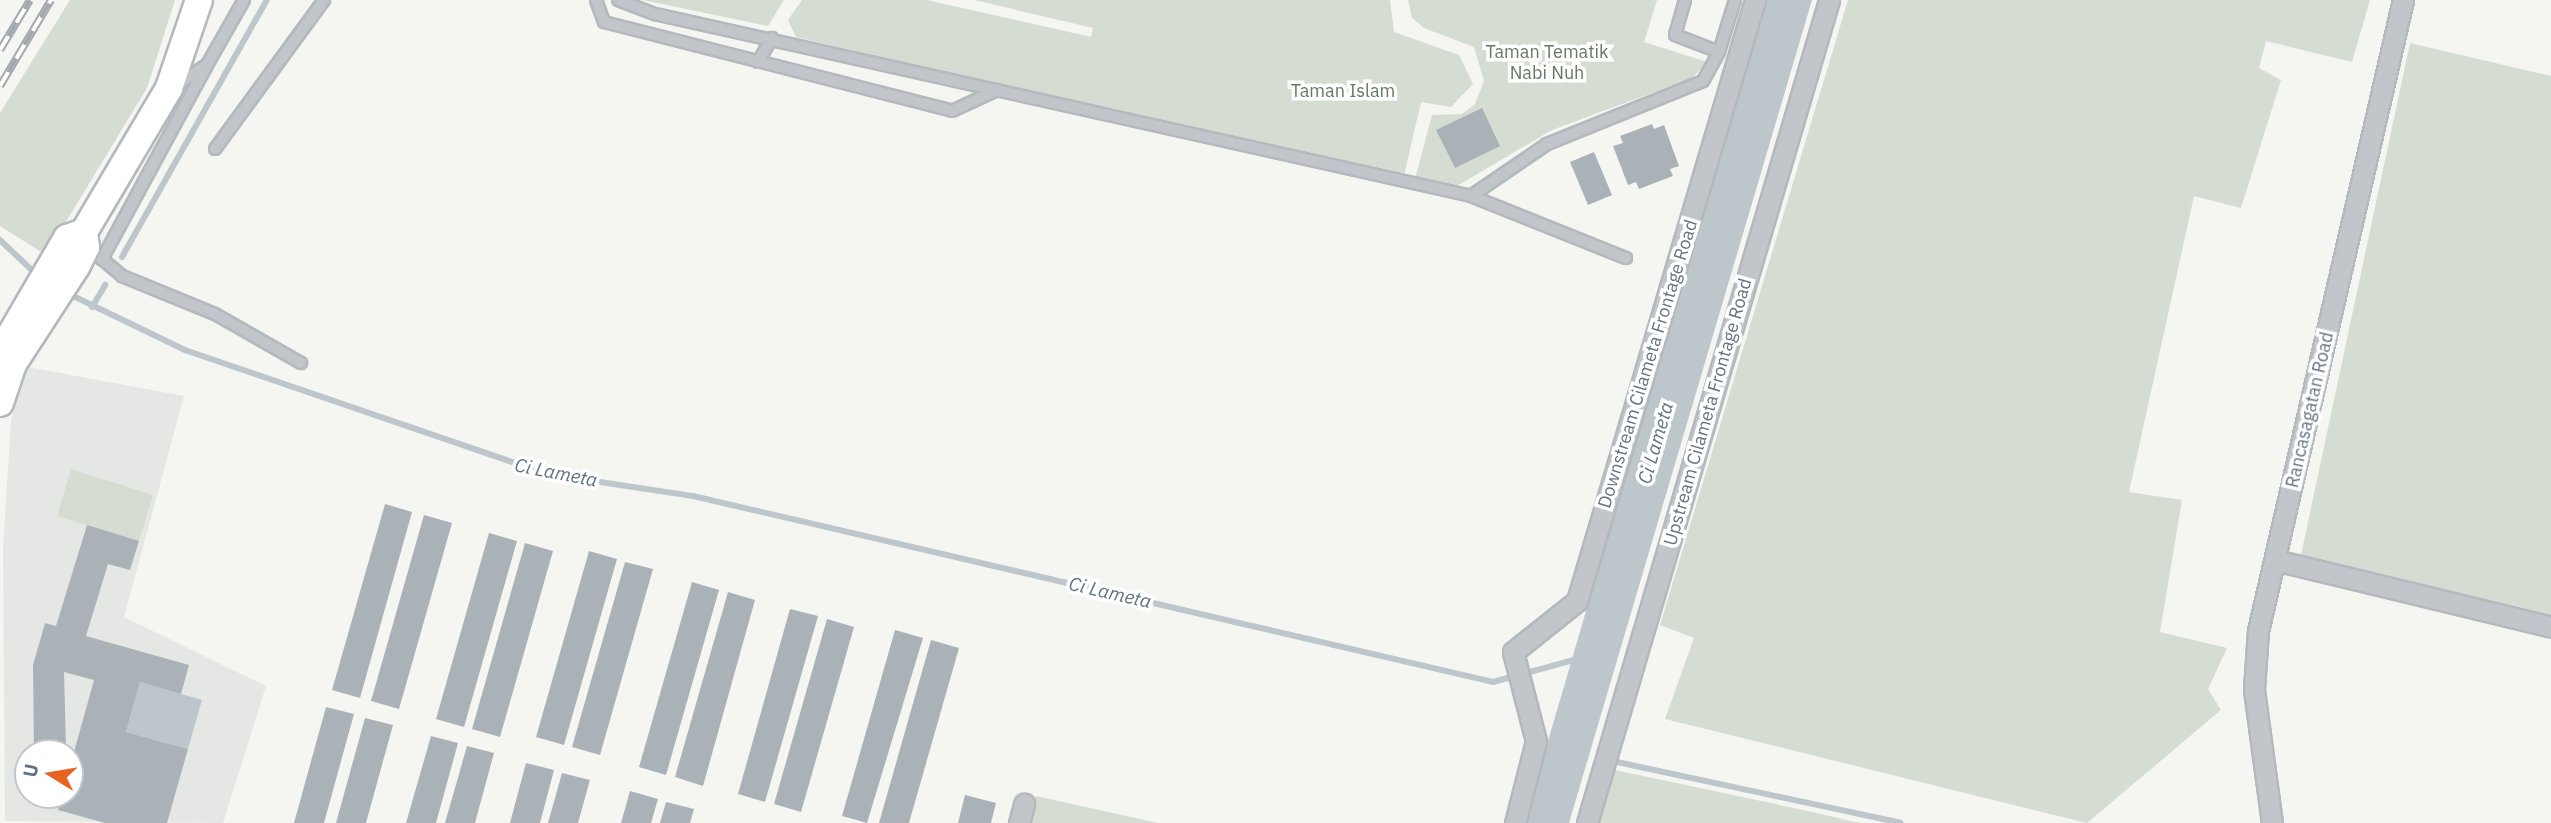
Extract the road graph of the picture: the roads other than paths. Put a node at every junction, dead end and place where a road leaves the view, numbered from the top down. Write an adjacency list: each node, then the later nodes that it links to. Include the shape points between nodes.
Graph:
1 (200, 0): 15 (street)
2 (244, 0): 14 (lane)
3 (324, 0): 17 (lane)
4 (596, 0): 13 (lane, via 604,22)
5 (618, 0): 11 (lane, via 655,14)
6 (1685, 0): 12 (lane, via 1675,35)
7 (1735, 0): 12 (lane)
8 (1755, 0): 28 (street, Downstream Cilameta Frontage Road, via 1577,601 1512,656 1536,755)
9 (1829, 0): 29 (street, Upstream Cilameta Frontage Road)
10 (2403, 0): 23 (street, Rancasagatan Road)
11 (772, 38): 13 (lane); 16 (lane)
12 (1719, 52): 18 (lane, via 1703,81 1547,144)
13 (758, 62): 16 (lane, via 952,111)
14 (207, 65): 15 (lane); 21 (lane, via 102,259 122,276 215,314)
15 (169, 88): 20 (street, via 84,232 67,238 67,261)
16 (997, 90): 18 (lane)
17 (215, 149)
18 (1471, 196): 19 (lane)
19 (1626, 258)
20 (6, 359): 22 (street)
21 (301, 363)
22 (0, 403)
23 (2276, 560): 24 (street); 26 (street, Rancasagatan Road, via 2254,663)
24 (2551, 626)
25 (1024, 804): 27 (street)
26 (2277, 822)
27 (1019, 823)
28 (1515, 823)
29 (1587, 823)

